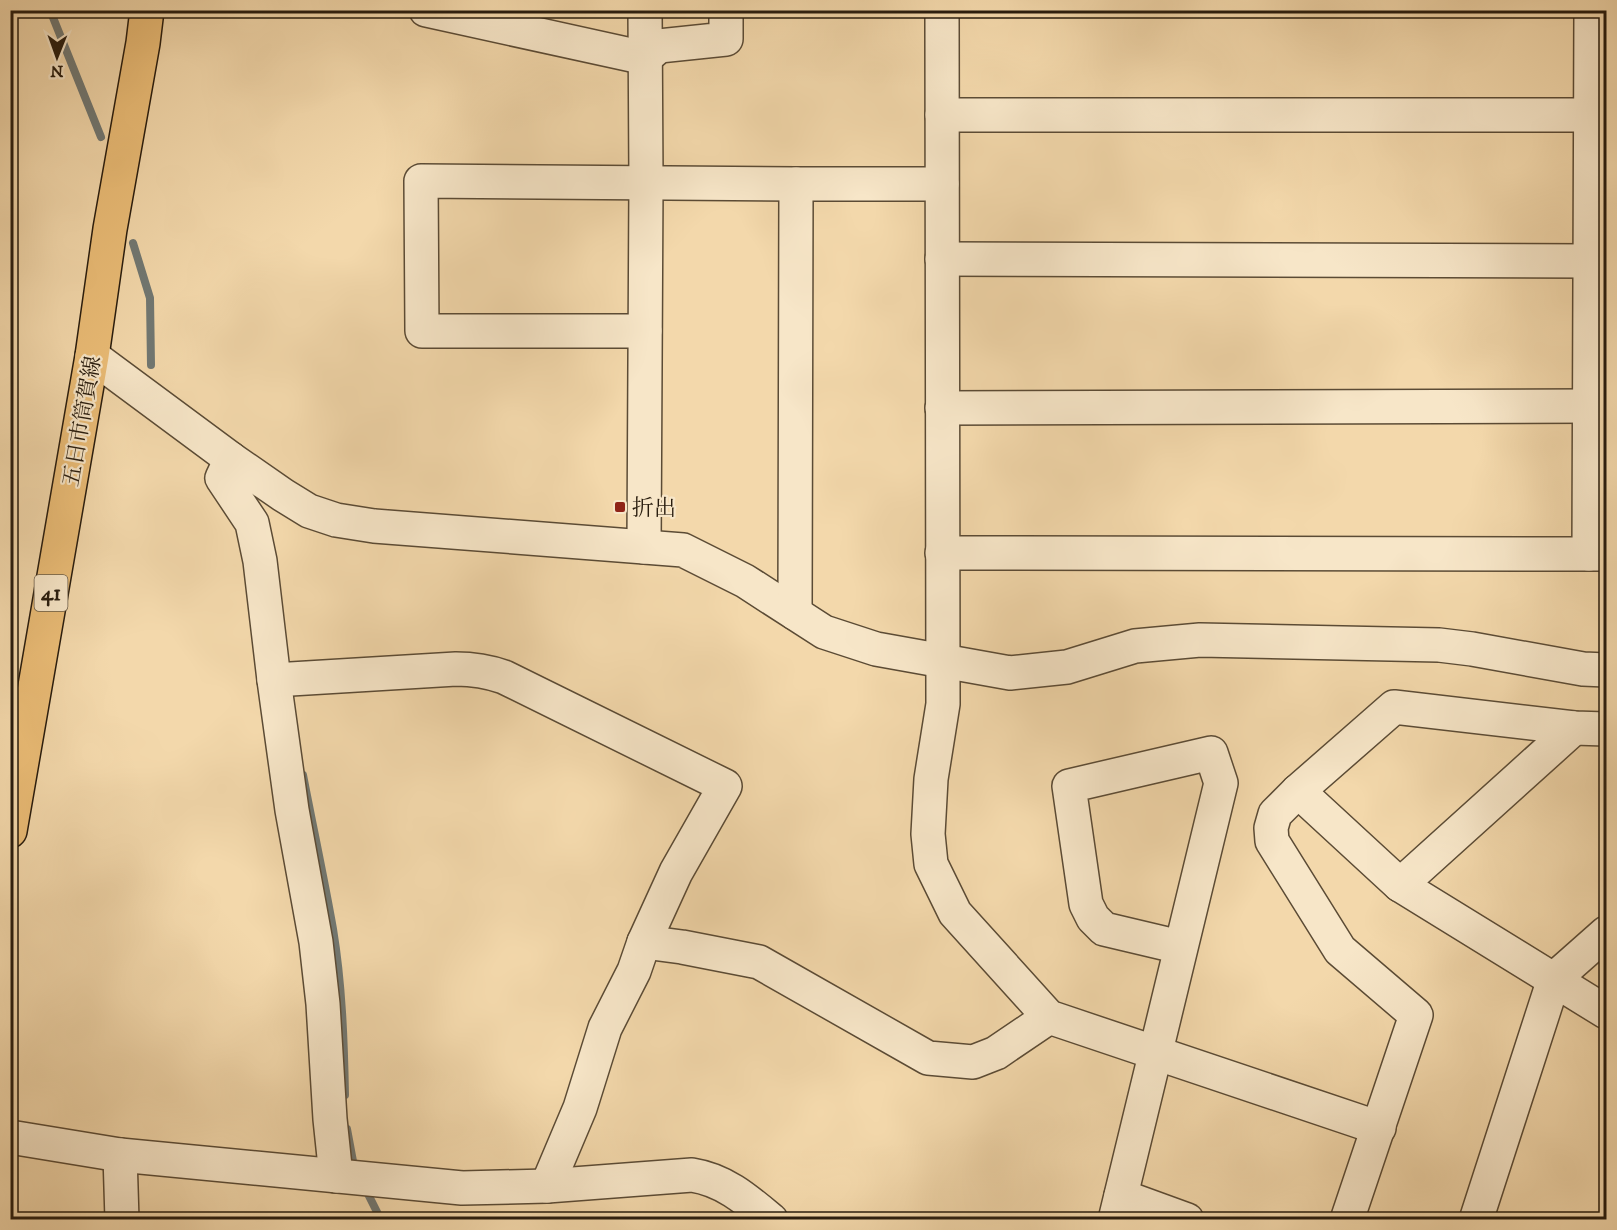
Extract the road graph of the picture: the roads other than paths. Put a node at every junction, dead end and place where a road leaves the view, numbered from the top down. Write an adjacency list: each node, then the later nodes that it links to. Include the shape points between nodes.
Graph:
1 (147, 10): 16 (main road, 五日市筒賀線 / 41)
2 (426, 10): 7 (street)
3 (645, 10): 7 (street)
4 (726, 10): 7 (street, via 726,39 659,46)
5 (942, 10): 8 (street)
6 (1591, 10): 9 (street)
7 (645, 58): 10 (street)
8 (942, 115): 9 (street); 12 (street)
9 (1599, 115): 14 (street)
10 (646, 182): 11 (street); 15 (street); 15 (street, via 421,181 422,331)
11 (796, 184): 12 (street); 23 (street)
12 (942, 184): 13 (street)
13 (942, 259): 14 (street); 18 (street)
14 (1591, 261): 17 (street)
15 (645, 331): 20 (street)
16 (93, 356): 19 (street); 30 (main road, 五日市筒賀線 / 41)
17 (1591, 406): 18 (street); 22 (street)
18 (942, 408): 21 (street)
19 (231, 459): 20 (street, via 309,511 336,520); 26 (street, via 222,478 252,523)
20 (644, 548): 23 (street, via 683,550 745,580)
21 (942, 553): 22 (street); 24 (street)
22 (1598, 554)
23 (795, 613): 24 (street, via 824,632 876,649)
24 (942, 661): 25 (street, via 1010,673 1067,667 1135,646 1212,640 1439,645); 37 (street, via 943,704 931,779 928,834 931,864 955,913)
25 (1606, 670)
26 (284, 680): 33 (street, via 456,669 487,671 725,786 676,872); 42 (street, via 292,810 316,942 330,1119)
27 (1574, 728): 28 (street); 29 (street, via 1394,707); 31 (street)
28 (1606, 729)
29 (1298, 791): 31 (street); 39 (street, via 1275,814 1272,841 1340,950 1416,1016)
30 (10, 831)
31 (1400, 885): 35 (street)
32 (1606, 933): 35 (street)
33 (644, 942): 37 (street, via 759,962 928,1058 972,1062 996,1053); 43 (street, via 605,1028 580,1108)
34 (1180, 947): 34 (street, via 1104,928 1093,918 1086,904 1069,786 1210,753 1221,783); 38 (street)
35 (1554, 979): 36 (street); 49 (street)
36 (1606, 1012)
37 (1049, 1017): 38 (street)
38 (1156, 1054): 39 (street); 44 (street)
39 (1379, 1128): 48 (street)
40 (10, 1137): 41 (street)
41 (120, 1155): 42 (street); 45 (street)
42 (351, 1177): 43 (street, via 462,1188)
43 (548, 1186): 46 (street, via 692,1175 728,1187)
44 (1118, 1208): 47 (street)
45 (122, 1220)
46 (771, 1220)
47 (1187, 1220)
48 (1347, 1220)
49 (1476, 1220)

